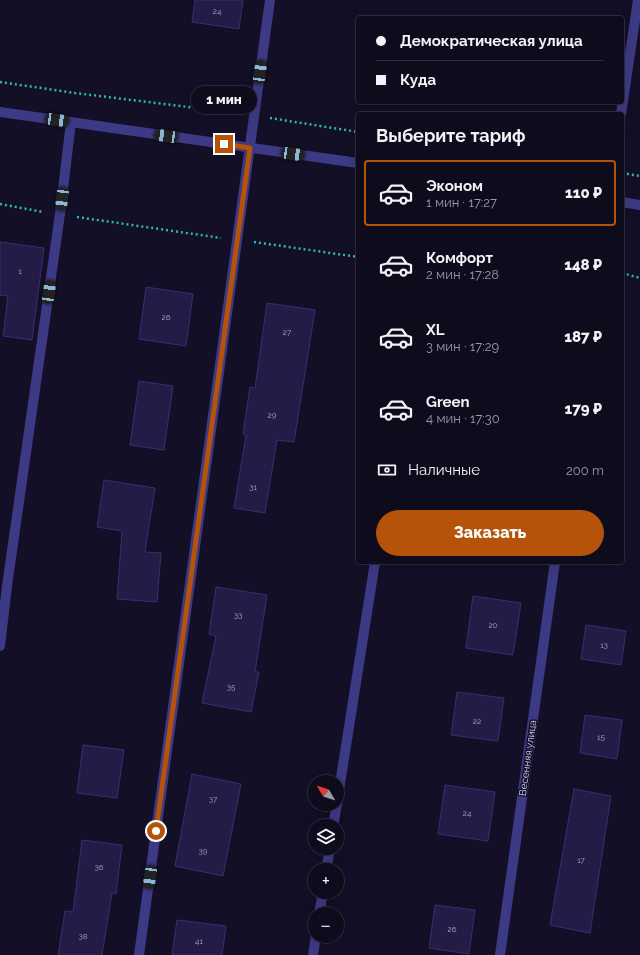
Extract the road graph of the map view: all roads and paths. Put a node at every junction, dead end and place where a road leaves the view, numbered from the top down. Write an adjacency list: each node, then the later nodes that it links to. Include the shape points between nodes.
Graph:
1 (270, 0): 6 (street)
2 (638, 0): 4 (street)
3 (0, 82): 6 (path)
4 (624, 94)
5 (0, 112): 7 (street)
6 (254, 115): 8 (path); 9 (street)
7 (71, 122): 9 (street); 16 (street)
8 (356, 132)
9 (250, 148): 10 (street); 17 (street)
10 (356, 164)
11 (624, 173): 12 (path)
12 (640, 176)
13 (624, 202): 15 (street)
14 (0, 204): 16 (path)
15 (640, 205)
16 (60, 214): 17 (path); 23 (street)
17 (237, 240): 18 (path); 26 (street)
18 (356, 257)
19 (624, 274): 20 (path)
20 (640, 278)
21 (375, 564): 24 (street)
22 (555, 564): 28 (street, Весенняя улица)
23 (0, 646)
24 (342, 775)
25 (315, 943): 27 (street)
26 (139, 955)
27 (313, 955)
28 (500, 955)

